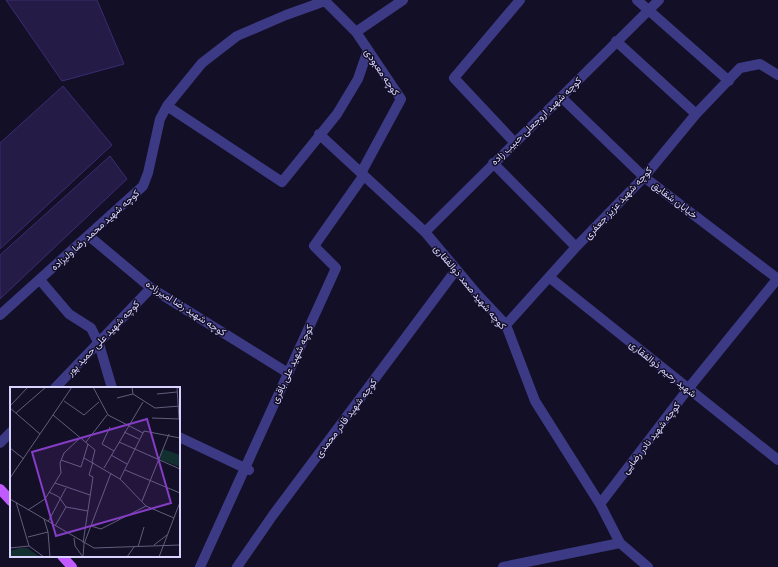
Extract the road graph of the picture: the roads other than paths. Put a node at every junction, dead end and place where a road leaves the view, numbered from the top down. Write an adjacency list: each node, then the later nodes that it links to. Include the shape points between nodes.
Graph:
1 (403, 0): 7 (street)
2 (520, 0): 16 (street, via 454,78)
3 (637, 0): 6 (street)
4 (659, 0): 6 (street, کوچه شهید اروجعلی حبیب زاده)
5 (325, 1): 7 (street, کوچه معبودی); 13 (street, کوچه شهید محمد رضا ولیزاده, via 237,36 202,63)
6 (648, 10): 8 (street, کوچه شهید اروجعلی حبیب زاده); 11 (street)
7 (356, 32): 9 (street, کوچه معبودی)
8 (616, 41): 12 (street, کوچه شهید اروجعلی حبیب زاده); 14 (street)
9 (368, 50): 15 (street, via 358,79 337,114); 18 (street, کوچه معبودی, via 400,99)
10 (778, 75): 11 (street, کوچه شهید عزیز جعفری, via 760,64 740,68)
11 (729, 81): 14 (street, کوچه شهید عزیز جعفری)
12 (561, 96): 16 (street, کوچه شهید اروجعلی حبیب زاده); 19 (street, خیابان شقایق)
13 (167, 106): 15 (street, via 282,182); 21 (street, کوچه شهید محمد رضا ولیزاده, via 160,119 143,186)
14 (696, 114): 19 (street, کوچه شهید عزیز جعفری)
15 (319, 134): 18 (street, کوچه شهید صمد ذوالفقاری)
16 (515, 143): 17 (street, کوچه شهید اروجعلی حبیب زاده)
17 (493, 163): 20 (street, کوچه شهید اروجعلی حبیب زاده); 22 (street)
18 (362, 174): 20 (street, کوچه شهید صمد ذوالفقاری); 31 (street, کوچه شهید علی باقری, via 314,246 336,268)
19 (644, 177): 22 (street, کوچه شهید عزیز جعفری); 25 (street, خیابان شقایق)
20 (425, 232): 23 (street, کوچه شهید صمد ذوالفقاری)
21 (89, 236): 26 (street, کوچه شهید محمد رضا ولیزاده); 27 (street, کوچه شهید رضا امیرزاده)
22 (576, 247): 24 (street, کوچه شهید عزیز جعفری)
23 (456, 270): 29 (street, کوچه شهید صمد ذوالفقاری); 47 (street, کوچه شهید قادر محمدی)
24 (549, 277): 29 (street, کوچه شهید عزیز جعفری); 34 (street, شهید رحیم ذوالفقاری)
25 (778, 278): 34 (street, کوچه شهید نادر رضایی)
26 (40, 280): 28 (street, کوچه شهید محمد رضا ولیزاده); 30 (street, via 69,314 91,328)
27 (151, 288): 30 (street, کوچه شهید علی حمید پور); 31 (street, کوچه شهید رضا امیرزاده)
28 (0, 315)
29 (506, 325): 42 (street, کوچه شهید صمد ذوالفقاری, via 535,401)
30 (99, 344): 32 (street, کوچه شهید علی حمید پور); 33 (street)
31 (288, 373): 39 (street, کوچه شهید علی باقری)
32 (56, 387)
33 (112, 387)
34 (688, 389): 38 (street, شهید رحیم ذوالفقاری); 42 (street, کوچه شهید نادر رضایی)
35 (10, 433): 37 (street)
36 (180, 437): 39 (street)
37 (0, 443)
38 (778, 460)
39 (247, 469): 46 (street, کوچه شهید علی باقری)
40 (0, 489): 41 (main road)
41 (10, 500)
42 (600, 504): 43 (street, کوچه شهید صمد ذوالفقاری)
43 (620, 543): 48 (street); 49 (street, کوچه شهید صمد ذوالفقاری)
44 (63, 557): 45 (main road)
45 (72, 567)
46 (200, 567)
47 (237, 567)
48 (503, 567)
49 (648, 567)

